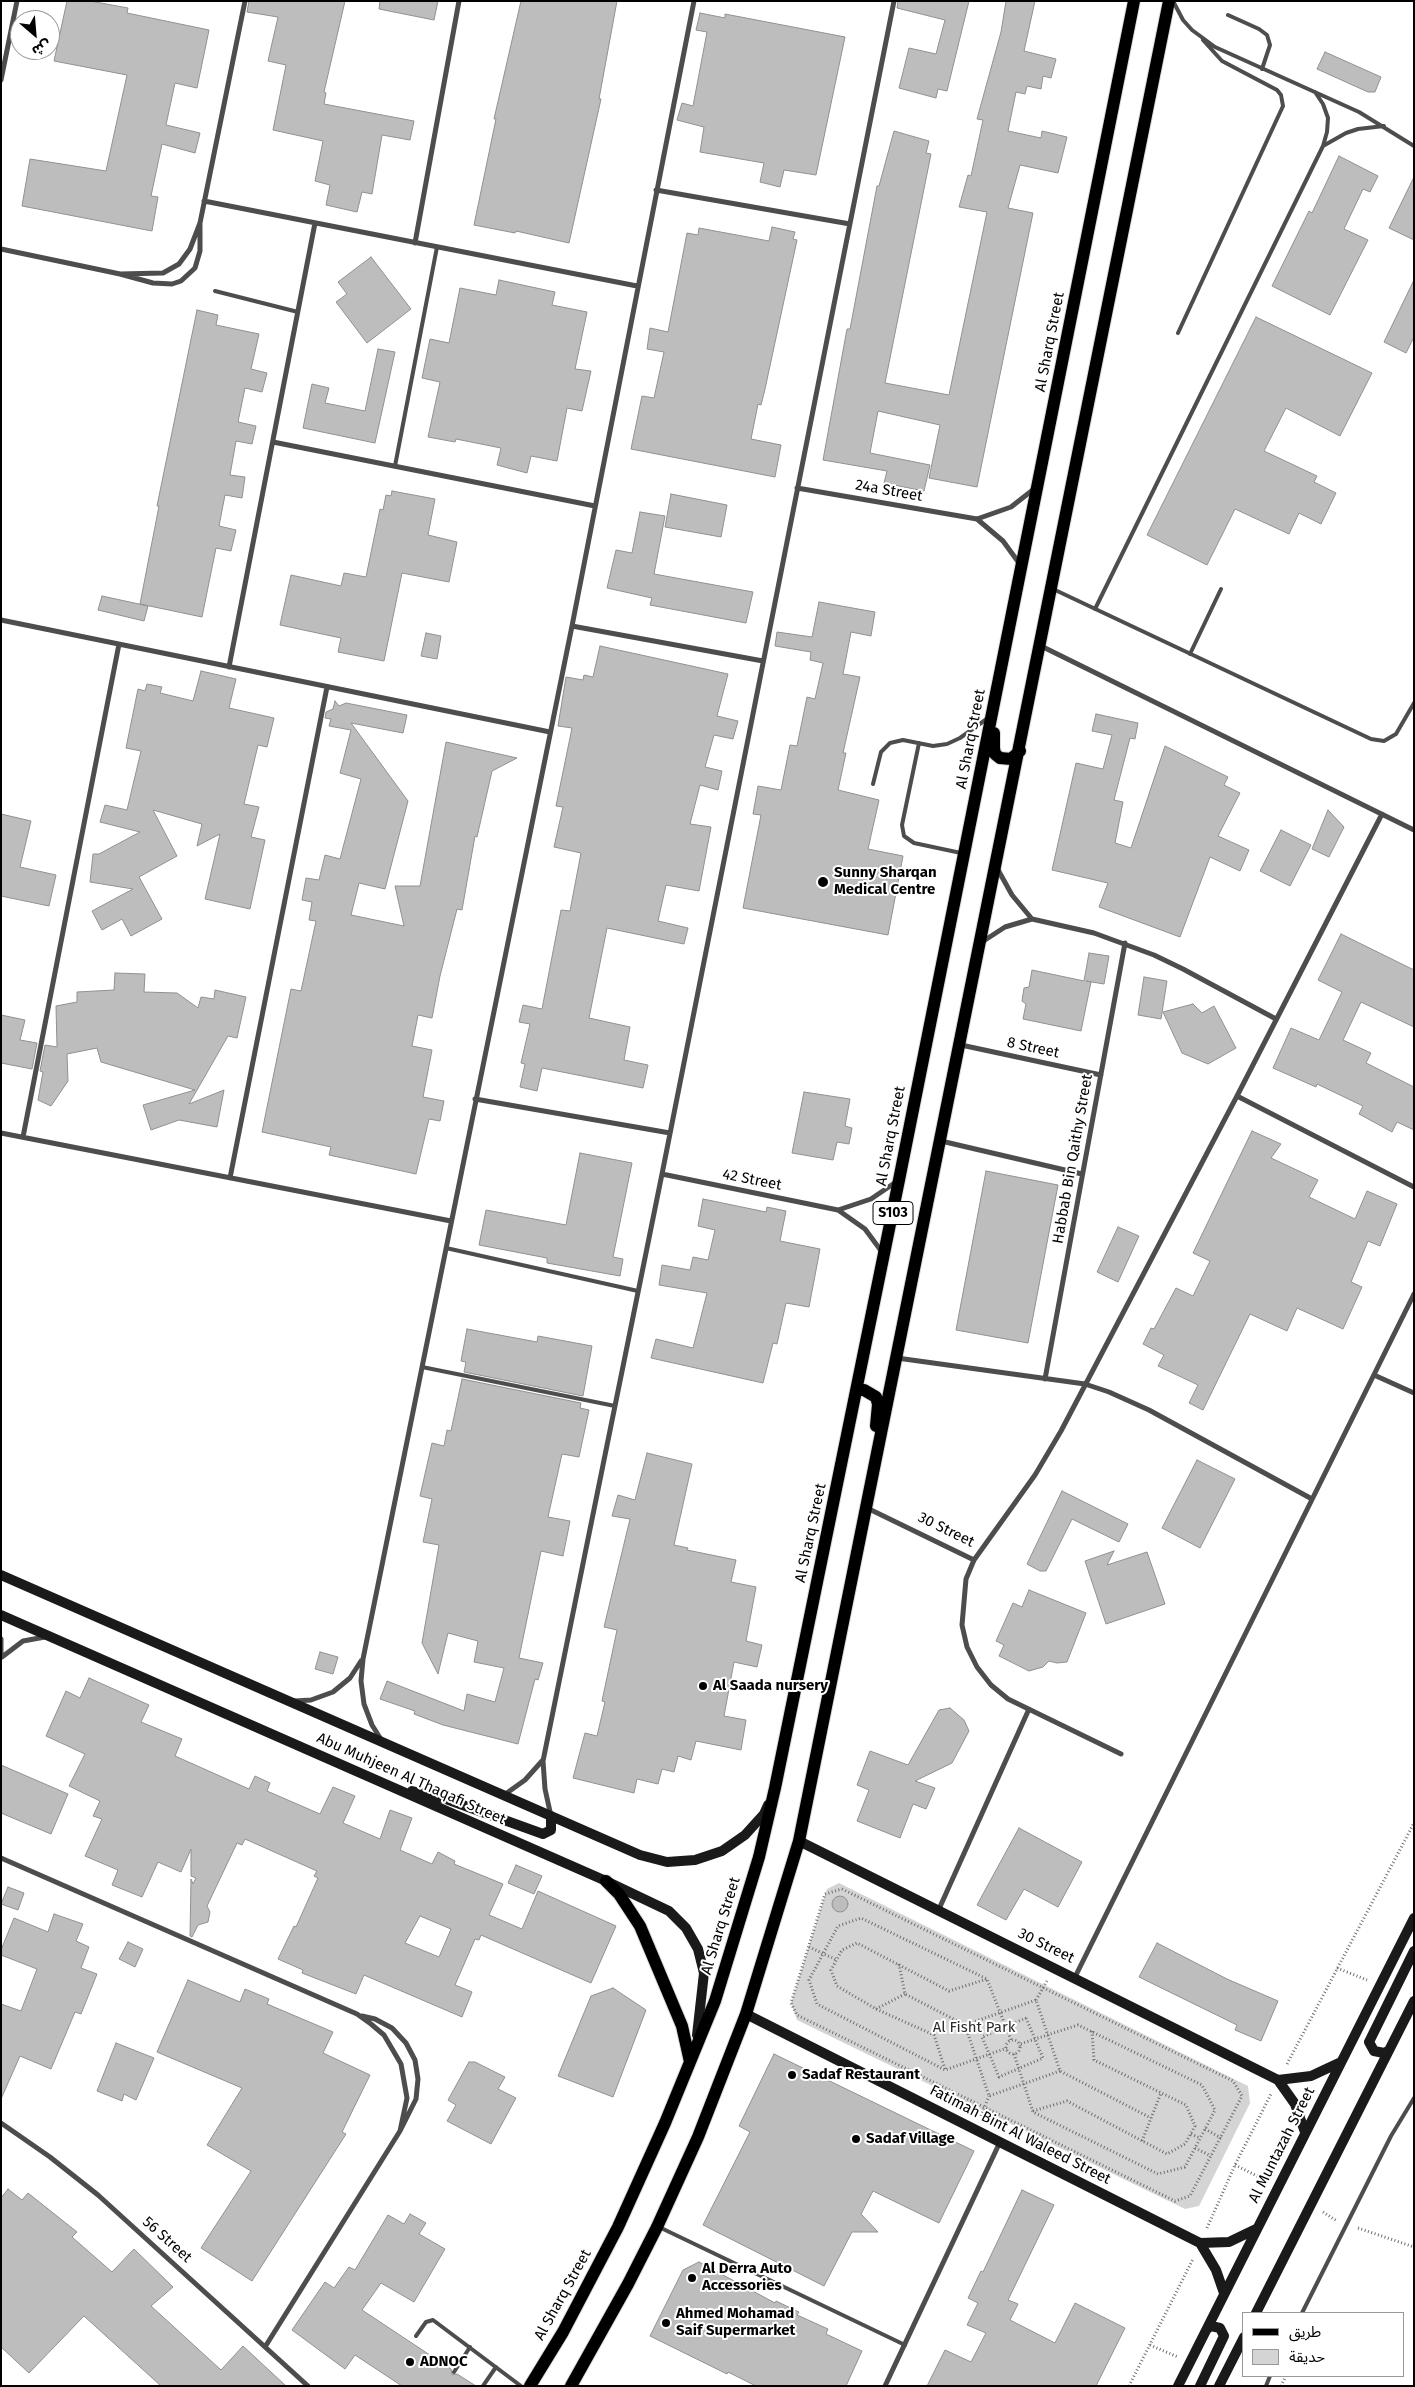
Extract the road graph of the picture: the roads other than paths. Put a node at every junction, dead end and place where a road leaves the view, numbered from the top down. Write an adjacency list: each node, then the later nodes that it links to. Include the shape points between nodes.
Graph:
1 (17, 1): 12 (street)
2 (245, 1): 18 (street)
3 (459, 1): 22 (street)
4 (694, 1): 17 (street)
5 (894, 1): 21 (street)
6 (1134, 1): 32 (main road, Al Sharq Street / S103)
7 (1169, 1): 37 (main road, S103)
8 (1173, 1): 10 (lane, via 1183,20)
9 (1228, 15): 11 (lane, via 1267,35 1270,45)
10 (1203, 40): 11 (lane); 29 (lane, via 1222,61 1277,90 1283,106)
11 (1262, 69): 13 (lane)
12 (1, 80)
13 (1315, 92): 14 (lane); 15 (lane, via 1328,118)
14 (1385, 126): 15 (lane, via 1352,131); 16 (lane)
15 (1323, 146): 39 (lane)
16 (1414, 146)
17 (656, 190): 21 (street); 26 (street)
18 (204, 201): 19 (street); 20 (street)
19 (200, 222): 25 (street, via 186,257 172,270); 25 (street, via 198,260 195,268 181,281 162,285)
20 (315, 223): 22 (street); 28 (street)
21 (850, 224): 33 (street)
22 (415, 243): 23 (street)
23 (437, 247): 26 (street); 31 (lane)
24 (1, 249): 25 (street)
25 (120, 274)
26 (637, 286): 34 (street)
27 (215, 291): 28 (lane)
28 (298, 312): 30 (street)
29 (1178, 333)
30 (272, 442): 31 (street); 46 (street)
31 (395, 466): 34 (street)
32 (1039, 484): 35 (street, 24a Street, via 1011,507); 36 (main road, Al Sharq Street / S103)
33 (798, 488): 35 (street, 24a Street); 45 (street)
34 (595, 506): 41 (street)
35 (977, 519): 36 (street, 24a Street, via 1003,540)
36 (1022, 569): 49 (main road, Al Sharq Street / S103)
37 (1052, 589): 39 (lane); 43 (main road, S103)
38 (1221, 589): 44 (lane)
39 (1095, 609): 44 (lane)
40 (1, 620): 42 (street)
41 (572, 626): 45 (street); 50 (street)
42 (119, 644): 46 (street); 68 (street)
43 (1041, 646): 52 (main road, S103); 54 (street)
44 (1190, 654): 48 (lane, via 1377,741 1396,734)
45 (763, 661): 67 (street)
46 (229, 667): 47 (street)
47 (327, 687): 50 (street); 72 (street)
48 (1414, 703)
49 (993, 711): 51 (lane, via 954,742 940,746); 52 (main road, via 996,754 1000,758 1012,759); 56 (main road, Al Sharq Street / S103)
50 (550, 732): 65 (street)
51 (919, 743): 53 (lane, via 897,740 885,747); 56 (lane, via 902,825 904,836 914,843)
52 (1020, 751): 57 (main road, S103)
53 (873, 784)
54 (1382, 814): 55 (street); 61 (street)
55 (1414, 830)
56 (964, 854): 73 (main road, Al Sharq Street / S103)
57 (996, 868): 58 (street); 59 (main road, S103)
58 (1032, 919): 59 (street, via 1005,926); 60 (street)
59 (981, 943): 62 (main road, S103)
60 (1124, 943): 61 (street, via 1183,969); 63 (street, Habbab Bin Qaithy Street)
61 (1276, 1019): 64 (street)
62 (961, 1045): 63 (street, 8 Street); 69 (main road, S103)
63 (1101, 1075): 71 (street, Habbab Bin Qaithy Street)
64 (1237, 1096): 74 (street); 85 (street)
65 (475, 1099): 67 (street); 76 (street)
66 (1, 1133): 68 (street)
67 (670, 1133): 70 (street)
68 (23, 1137): 72 (street)
69 (941, 1141): 71 (street); 81 (main road, S103)
70 (662, 1174): 75 (street, 42 Street); 79 (street)
71 (1082, 1174): 84 (street, Habbab Bin Qaithy Street)
72 (230, 1178): 76 (street)
73 (899, 1180): 75 (street, via 871,1198); 78 (main road, Al Sharq Street / S103)
74 (1414, 1187)
75 (838, 1210): 78 (street, 42 Street, via 865,1229)
76 (451, 1222): 77 (street)
77 (446, 1248): 79 (lane); 82 (street)
78 (884, 1254): 86 (main road, Al Sharq Street / S103)
79 (638, 1291): 88 (street)
80 (1414, 1294): 83 (street)
81 (897, 1358): 84 (street); 90 (main road, S103)
82 (422, 1367): 88 (lane); 97 (street)
83 (1374, 1374): 87 (street); 89 (street)
84 (1045, 1379): 85 (street)
85 (1085, 1384): 89 (street, via 1136,1403); 91 (street, via 1035,1476)
86 (856, 1390): 90 (main road, via 871,1392 878,1404); 103 (main road, Al Sharq Street / S103)
87 (1414, 1393)
88 (615, 1406): 102 (street)
89 (1312, 1499): 113 (street)
90 (868, 1502): 91 (street, 30 Street); 107 (main road, S103)
91 (974, 1560): 99 (street, 30 Street, via 963,1596 962,1625 967,1647 991,1685 1008,1699)
92 (1, 1576): 98 (street, Abu Muhjeen Al Thaqafi Street)
93 (1, 1615): 94 (street, Abu Muhjeen Al Thaqafi Street)
94 (50, 1636): 96 (street, via 23,1641); 104 (street, Abu Muhjeen Al Thaqafi Street)
95 (1, 1639): 96 (street)
96 (1, 1657)
97 (363, 1659): 98 (street, via 350,1678 333,1692 311,1700); 100 (street, via 361,1682 364,1704)
98 (288, 1701): 100 (street, Abu Muhjeen Al Thaqafi Street)
99 (1029, 1709): 101 (street, 30 Street); 110 (street)
100 (384, 1744): 105 (street, Abu Muhjeen Al Thaqafi Street)
101 (1121, 1754)
102 (543, 1760): 105 (street); 106 (street)
103 (775, 1788): 106 (street, Abu Muhjeen Al Thaqafi Street, via 764,1814 745,1835 722,1851 695,1860 667,1862 640,1856); 117 (main road, Al Sharq Street / S103, via 739,1926 716,2001)
104 (398, 1789): 106 (street, via 434,1796 543,1834 551,1830); 109 (street, Abu Muhjeen Al Thaqafi Street)
105 (504, 1796): 106 (street, Abu Muhjeen Al Thaqafi Street)
106 (551, 1816)
107 (799, 1841): 110 (street, 30 Street); 116 (main road, S103)
108 (1, 1858): 115 (street)
109 (606, 1881): 117 (street, Abu Muhjeen Al Thaqafi Street, via 669,1911 686,1928 698,1949 704,1973); 120 (main road, via 640,1926 682,2026)
110 (939, 1909): 113 (street, 30 Street)
111 (1414, 1918): 119 (street, Al Muntazah Street)
112 (1414, 1951): 118 (street, via 1369,2042 1374,2051)
113 (1075, 1977): 121 (street, 30 Street)
114 (1414, 2001): 118 (street)
115 (357, 2014): 124 (street, via 384,2035 401,2064 407,2098); 124 (street, via 392,2028 406,2043 415,2060 418,2079 416,2099)
116 (746, 2014): 126 (street, Fatimah Bint Al Waleed Street); 127 (main road, S103, via 698,2137)
117 (695, 2051): 120 (main road, Al Sharq Street / S103)
118 (1388, 2051): 131 (street)
119 (1341, 2062): 121 (street, via 1311,2076); 125 (street, Al Muntazah Street)
120 (690, 2063): 145 (main road, Al Sharq Street / S103, via 618,2227 563,2332)
121 (1278, 2080): 125 (street, 30 Street, via 1295,2104)
122 (1414, 2098): 132 (lane, via 1391,2136)
123 (1, 2123): 137 (street, 56 Street, via 98,2195)
124 (400, 2131): 137 (street)
125 (1306, 2132): 128 (street, Al Muntazah Street)
126 (1000, 2142): 129 (street, Fatimah Bint Al Waleed Street); 136 (street)
127 (657, 2226): 136 (lane); 141 (main road, S103)
128 (1256, 2229): 129 (street, Fatimah Bint Al Waleed Street, via 1229,2242); 130 (street, Al Muntazah Street)
129 (1200, 2243): 130 (street, via 1216,2270)
130 (1224, 2293): 133 (street, Al Muntazah Street)
131 (1257, 2312)
132 (1303, 2312)
133 (1206, 2329): 147 (street, Al Muntazah Street); 148 (street, via 1211,2326 1220,2328 1224,2336)
134 (416, 2336): 138 (lane, via 426,2322 433,2320)
135 (1242, 2341): 149 (street)
136 (905, 2345): 146 (street)
137 (266, 2347): 142 (street, 56 Street)
138 (470, 2347): 139 (lane); 140 (lane)
139 (496, 2367): 143 (lane); 144 (lane)
140 (454, 2372)
141 (571, 2385)
142 (308, 2386)
143 (482, 2386)
144 (521, 2386)
145 (530, 2386)
146 (885, 2386)
147 (1178, 2386)
148 (1200, 2386)
149 (1219, 2386)

